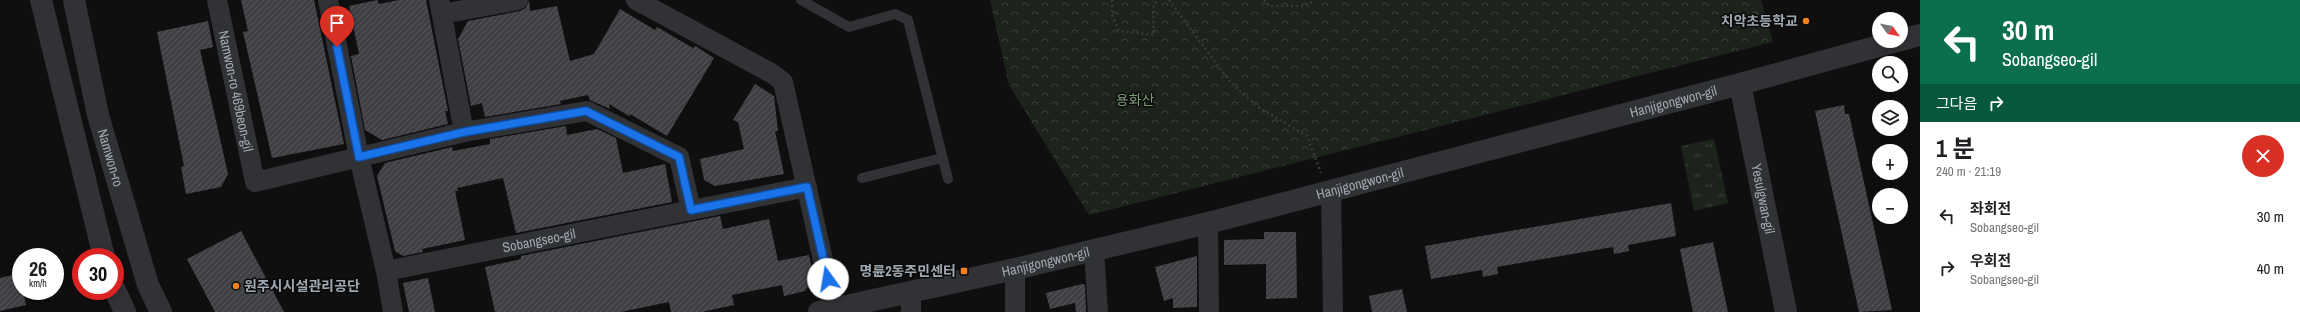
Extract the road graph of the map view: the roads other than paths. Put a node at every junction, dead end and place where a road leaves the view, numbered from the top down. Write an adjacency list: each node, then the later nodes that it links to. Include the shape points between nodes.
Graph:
1 (41, 0): 22 (street, Namwon-ro)
2 (74, 0): 30 (street, Namwon-ro, via 98,115 148,285)
3 (217, 0): 14 (street, Namwon-ro 469beon-gil, via 255,182)
4 (328, 0): 14 (street)
5 (518, 0): 8 (street)
6 (636, 0): 19 (street, via 773,74 783,82)
7 (801, 0): 15 (lane, via 850,28 895,14 908,20)
8 (441, 7): 13 (street)
9 (1920, 35): 10 (street)
10 (1908, 38)
11 (1872, 48): 12 (street, Hanjigongwon-gil)
12 (1740, 84): 18 (street, Hanjigongwon-gil); 36 (street, Yesulgwan-gil)
13 (464, 132): 14 (street); 20 (street, via 586,111 679,157)
14 (359, 157): 25 (street)
15 (942, 158): 16 (lane); 17 (lane)
16 (862, 178)
17 (948, 179)
18 (1326, 183): 21 (street, Hanjigongwon-gil); 35 (street)
19 (807, 187): 20 (street, Sobangseo-gil); 28 (street)
20 (691, 210): 25 (street, Sobangseo-gil)
21 (1208, 223): 23 (street, Hanjigongwon-gil); 34 (street)
22 (102, 248)
23 (1094, 250): 24 (street, Hanjigongwon-gil); 33 (street)
24 (1015, 269): 27 (street, Hanjigongwon-gil); 32 (street)
25 (386, 271): 31 (street)
26 (120, 300): 29 (street)
27 (911, 302): 28 (street, Hanjigongwon-gil)
28 (827, 310)
29 (125, 312)
30 (161, 312)
31 (393, 312)
32 (1015, 312)
33 (1098, 312)
34 (1209, 312)
35 (1333, 312)
36 (1786, 312)

